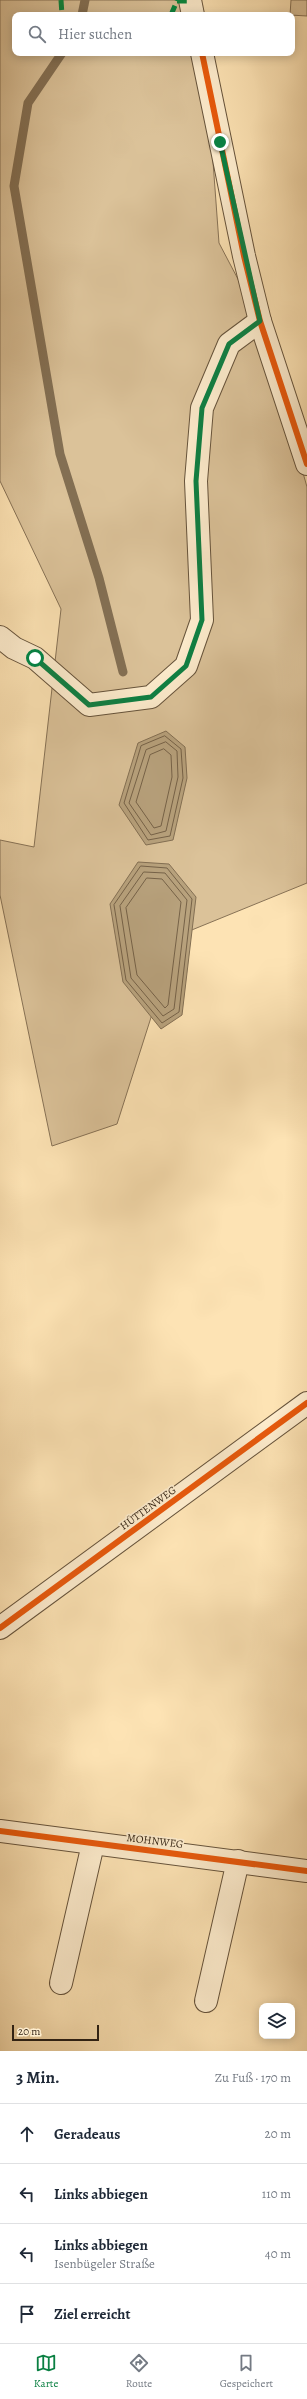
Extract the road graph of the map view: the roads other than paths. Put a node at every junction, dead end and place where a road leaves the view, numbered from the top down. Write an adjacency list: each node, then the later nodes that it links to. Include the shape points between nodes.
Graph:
1 (190, 0): 2 (street)
2 (192, 12)
3 (203, 56): 4 (street)
4 (260, 321): 5 (street); 6 (street, via 229,344 202,408 196,481 202,620 186,666 151,697 89,705 35,658 14,648)
5 (307, 461)
6 (0, 637)
7 (307, 1403): 8 (street, HÜTTENWEG)
8 (0, 1628)
9 (0, 1831): 10 (street, MOHNWEG)
10 (93, 1844): 11 (street, MOHNWEG); 13 (street)
11 (238, 1861): 12 (street, MOHNWEG); 14 (street)
12 (307, 1871)
13 (61, 1984)
14 (206, 2001)

